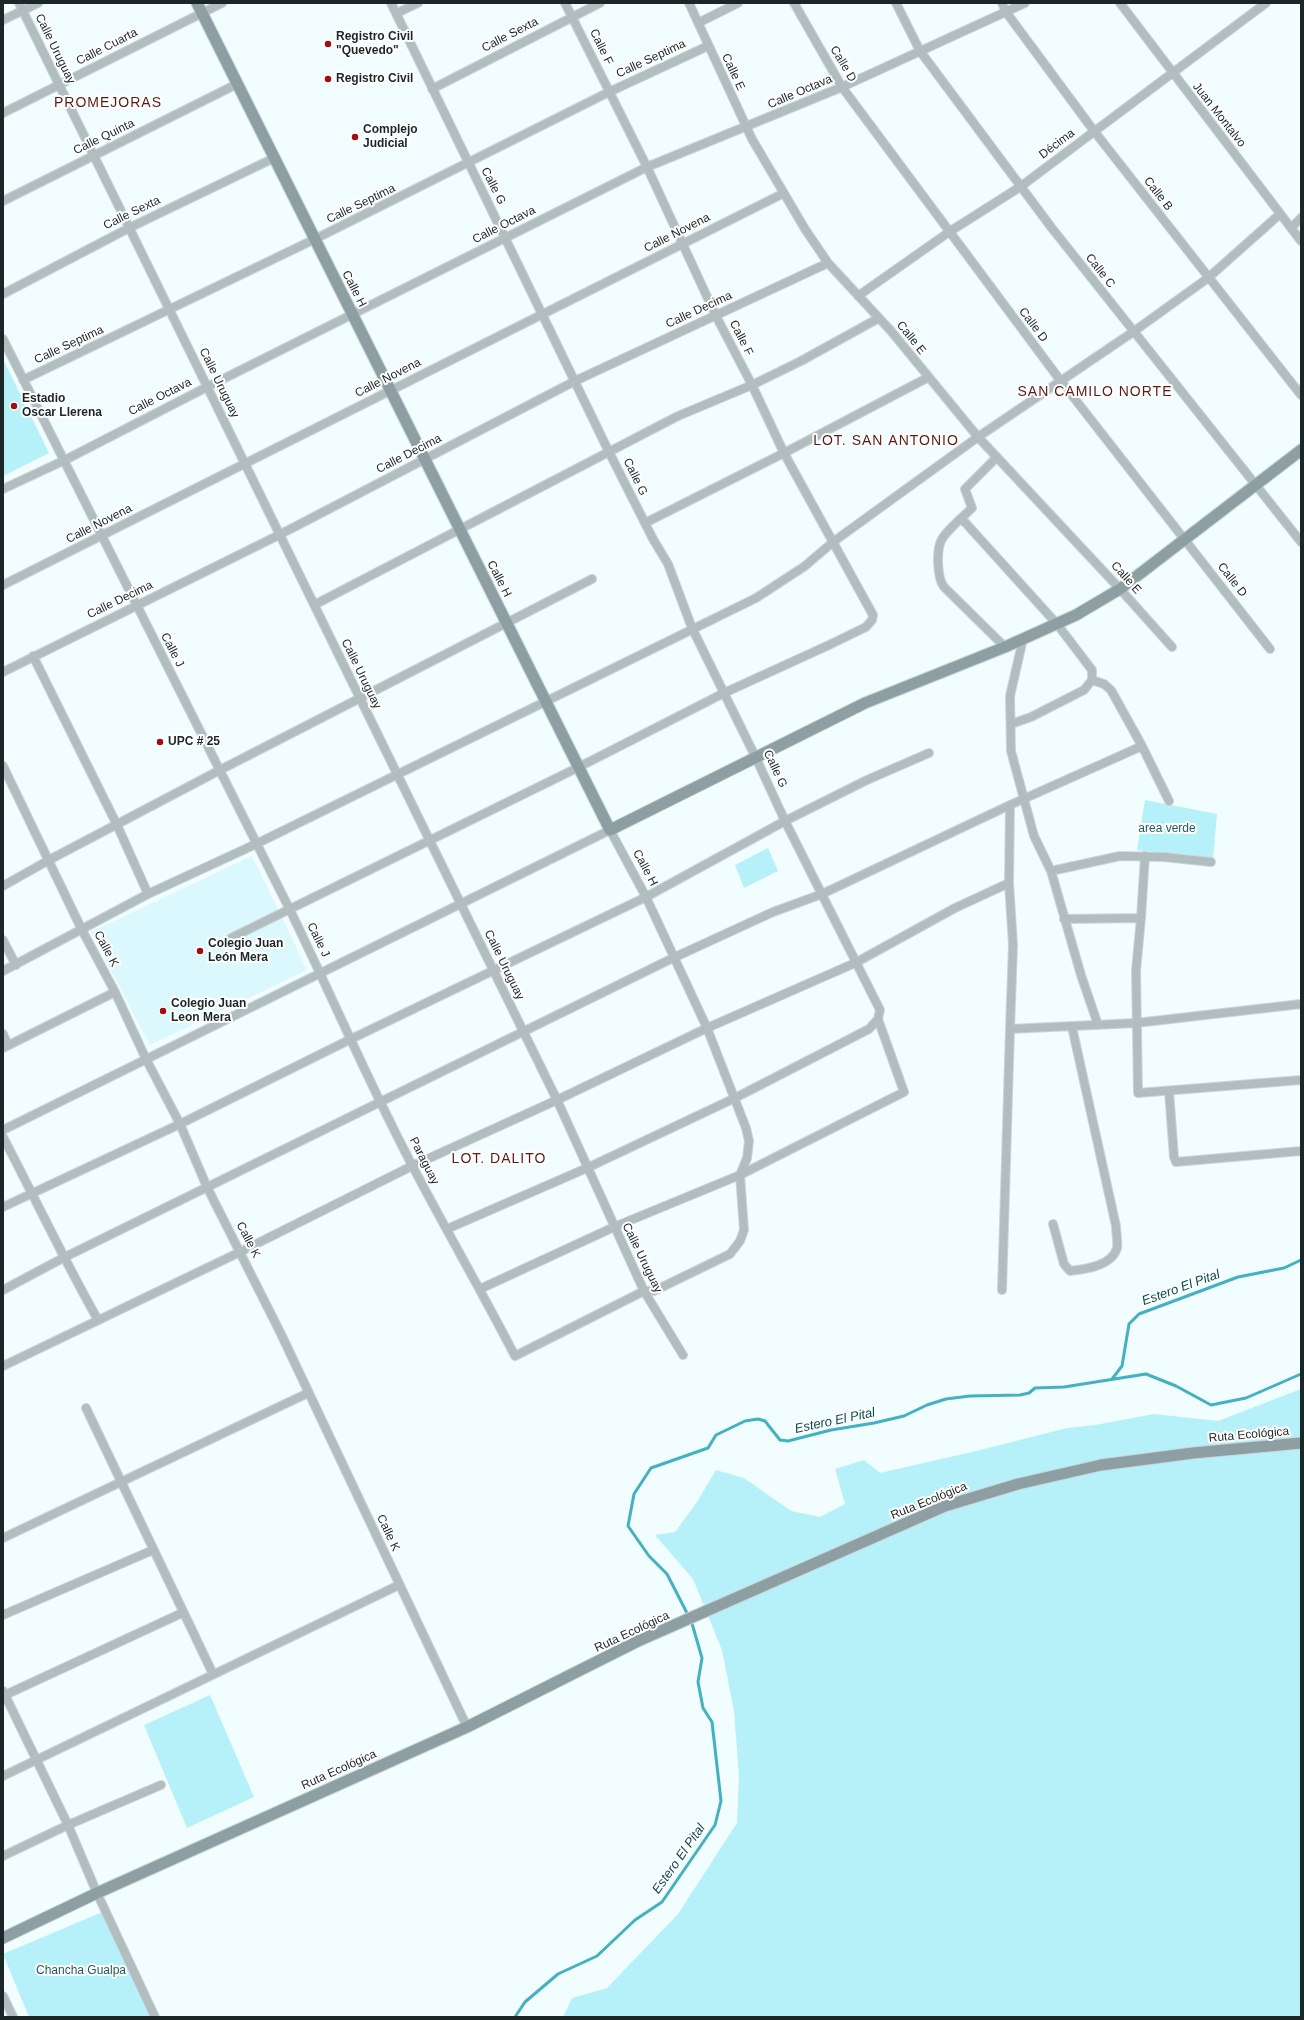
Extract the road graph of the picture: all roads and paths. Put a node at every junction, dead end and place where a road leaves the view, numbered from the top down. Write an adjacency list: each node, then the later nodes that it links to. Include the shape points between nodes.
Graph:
1 (38, 3): 15 (street)
2 (222, 3): 16 (street, Calle Cuarta)
3 (391, 3): 18 (street, Calle G)
4 (418, 3): 18 (street)
5 (565, 3): 19 (street, Calle F)
6 (600, 3): 19 (street, Calle Sexta)
7 (689, 3): 21 (street, Calle E)
8 (738, 3): 21 (street)
9 (794, 3): 27 (street, Calle D)
10 (896, 3): 23 (street, Calle C)
11 (1002, 3): 17 (street, Calle B)
12 (1025, 3): 17 (street, Calle Octava)
13 (1120, 3): 24 (street, Juan Montalvo)
14 (1266, 3): 24 (street, Décima)
15 (21, 7): 20 (street); 26 (street, Calle Uruguay)
16 (199, 8): 25 (street, Calle H); 26 (street, Calle Cuarta)
17 (1006, 12): 23 (street, Calle Octava); 32 (street, Calle B)
18 (397, 13): 28 (street, Calle G)
19 (572, 16): 28 (street, Calle Sexta); 29 (street, Calle F)
20 (3, 20)
21 (698, 23): 22 (street, Calle E)
22 (708, 46): 29 (street, Calle Septima); 31 (street, Calle E)
23 (920, 51): 27 (street, Calle Octava); 37 (street, Calle C)
24 (1172, 73): 32 (street, Décima); 40 (street, Juan Montalvo)
25 (237, 84): 33 (street, Calle Quinta); 34 (street, Calle H)
26 (59, 85): 30 (street, Calle Cuarta); 33 (street, Calle Uruguay)
27 (842, 87): 31 (street, Calle Octava); 44 (street, Calle D)
28 (432, 89): 35 (street, Calle G)
29 (609, 92): 35 (street, Calle Septima); 36 (street, Calle F)
30 (3, 113)
31 (746, 128): 36 (street, Calle Octava); 38 (street, Calle E)
32 (1094, 131): 37 (street, Décima); 50 (street, Calle B)
33 (94, 156): 39 (street, Calle Quinta); 42 (street, Calle Uruguay)
34 (274, 158): 42 (street, Calle Sexta); 46 (street, Calle H)
35 (468, 164): 45 (street, Calle G); 46 (street, Calle Septima)
36 (647, 167): 45 (street, Calle Octava); 48 (street, Calle F)
37 (1020, 187): 44 (street, Décima); 58 (street, Calle C)
38 (784, 192): 48 (street, Calle Novena); 49 (street, Calle E)
39 (3, 201)
40 (1280, 214): 43 (street, Juan Montalvo); 50 (street)
41 (1301, 218): 43 (street)
42 (129, 228): 51 (street, Calle Sexta); 53 (street, Calle Uruguay)
43 (1291, 228): 47 (street, Juan Montalvo)
44 (949, 232): 52 (street, Décima); 62 (street, Calle D)
45 (505, 238): 54 (street, Calle G); 55 (street, Calle Octava)
46 (315, 239): 53 (street, Calle Septima); 55 (street, Calle H)
47 (1301, 241)
48 (683, 243): 54 (street, Calle Novena); 56 (street, Calle F)
49 (828, 263): 52 (street, Calle E); 56 (street, Calle Decima)
50 (1208, 278): 58 (street); 67 (street, Calle B)
51 (3, 294)
52 (858, 296): 57 (street, Calle E)
53 (169, 310): 61 (street, Calle Septima); 65 (street, Calle Uruguay)
54 (541, 314): 63 (street, Calle G); 66 (street, Calle Novena)
55 (353, 315): 65 (street, Calle Octava); 66 (street, Calle H)
56 (716, 316): 63 (street, Calle Decima); 64 (street, Calle F)
57 (879, 318): 60 (street, Calle E); 64 (street)
58 (1133, 332): 62 (street); 76 (street, Calle C)
59 (3, 339): 61 (street, Calle J)
60 (928, 378): 68 (street, Calle E); 71 (street)
61 (23, 380): 73 (street, Calle J)
62 (1060, 380): 68 (street); 83 (street, Calle D)
63 (575, 381): 70 (street, Calle G); 74 (street, Calle Decima)
64 (752, 385): 70 (street, via 678,416); 71 (street, Calle F)
65 (207, 387): 73 (street, Calle Octava); 75 (street, Calle Uruguay)
66 (390, 390): 74 (street, Calle H); 75 (street, Calle Novena)
67 (1301, 395)
68 (978, 438): 72 (street, Calle E); 84 (street)
69 (1301, 450): 76 (street)
70 (609, 452): 79 (street, Calle G); 80 (street)
71 (784, 453): 79 (street); 84 (street, Calle F)
72 (997, 457): 78 (street, via 965,489 972,508); 88 (street, Calle E)
73 (65, 460): 77 (street, Calle Octava); 81 (street, Calle J)
74 (425, 460): 80 (street, Calle H); 82 (street, Calle Decima)
75 (245, 464): 81 (street, Calle Novena); 82 (street, Calle Uruguay)
76 (1256, 483): 83 (street); 85 (street, Calle C)
77 (3, 489)
78 (962, 519): 92 (street); 95 (street, via 941,540 938,561 942,584 960,605)
79 (645, 523): 93 (street, Calle G, via 668,564)
80 (460, 530): 89 (street); 91 (street, Calle H)
81 (103, 535): 87 (street, Calle Novena); 90 (street, Calle J)
82 (279, 535): 89 (street, Calle Uruguay); 90 (street, Calle Decima)
83 (1186, 540): 88 (street); 97 (street, Calle D)
84 (833, 542): 93 (street, via 805,566 756,598); 101 (street, Calle F, via 873,615 872,620 866,627 830,645)
85 (1301, 542)
86 (592, 579): 91 (street)
87 (3, 586)
88 (1120, 589): 92 (street); 96 (street, Calle E)
89 (314, 605): 102 (street, Calle Uruguay)
90 (136, 606): 98 (street, Calle Decima); 110 (street, Calle J)
91 (506, 622): 102 (street); 103 (street, Calle H)
92 (1056, 624): 94 (street); 100 (street, via 1090,666)
93 (692, 628): 101 (street, Calle G); 103 (street)
94 (1023, 639): 95 (street); 104 (street, via 1010,696)
95 (1005, 646): 107 (street, via 865,703)
96 (1172, 647)
97 (1270, 649)
98 (33, 656): 99 (street, Calle Decima); 116 (street)
99 (3, 672)
100 (1092, 680): 104 (street, via 1084,690 1031,717); 105 (street, via 1104,684 1111,690)
101 (724, 693): 107 (street, Calle G); 109 (street)
102 (359, 698): 110 (street); 111 (street, Calle Uruguay)
103 (545, 700): 109 (street, Calle H); 111 (street)
104 (1010, 724): 112 (street, via 1011,751)
105 (1142, 746): 112 (street); 113 (street)
106 (929, 753): 115 (street, via 867,780)
107 (756, 758): 115 (street, Calle G); 117 (street)
108 (3, 766): 121 (street, Calle K)
109 (579, 767): 117 (street, Calle H); 118 (street)
110 (220, 770): 116 (street); 119 (street, Calle J)
111 (397, 775): 118 (street, Calle Uruguay); 119 (street)
112 (1024, 799): 114 (street); 123 (street, via 1034,836)
113 (1169, 801)
114 (1010, 805): 124 (street); 127 (street)
115 (785, 821): 127 (street, Calle G); 128 (street)
116 (118, 825): 121 (street); 126 (street)
117 (610, 830): 128 (street, Calle H); 129 (street)
118 (429, 841): 129 (street, Calle Uruguay); 130 (street)
119 (256, 844): 126 (street); 130 (street, Calle J)
120 (1145, 856): 122 (street); 123 (street, via 1120,856); 131 (street)
121 (49, 860): 125 (street); 133 (street, Calle K)
122 (1211, 862)
123 (1051, 871): 132 (street)
124 (1009, 883): 137 (street, via 955,908); 149 (street, via 1013,944)
125 (3, 886)
126 (148, 894): 133 (street)
127 (822, 894): 136 (street, via 773,912); 137 (street, Calle G)
128 (646, 897): 136 (street, Calle H); 140 (street)
129 (460, 903): 140 (street, Calle Uruguay); 141 (street)
130 (289, 908): 134 (street); 141 (street, Calle J)
131 (1141, 918): 132 (street); 145 (street, via 1136,972)
132 (1064, 919): 146 (street)
133 (82, 930): 138 (street); 142 (street, Calle K)
134 (231, 938)
135 (3, 940): 138 (street)
136 (673, 958): 148 (street, Calle H); 150 (street)
137 (855, 963): 144 (street, Calle G, via 880,1010); 148 (street)
138 (16, 965): 139 (street)
139 (3, 971)
140 (493, 971): 150 (street, Calle Uruguay); 152 (street)
141 (321, 972): 152 (street, Paraguay); 154 (street)
142 (114, 992): 153 (street); 154 (street, Calle K)
143 (1301, 1004): 145 (street)
144 (878, 1019): 157 (street, via 869,1029); 166 (street, Calle G, via 904,1092)
145 (1136, 1023): 146 (street); 156 (street, via 1137,1090 1142,1093)
146 (1098, 1025): 147 (street)
147 (1072, 1027): 149 (street); 170 (street, via 1116,1226 1117,1248 1114,1254 1100,1264 1070,1271 1064,1264)
148 (707, 1028): 157 (street, Calle H); 158 (street)
149 (1010, 1029): 177 (street)
150 (523, 1032): 158 (street, Calle Uruguay); 159 (street)
151 (3, 1034): 153 (street)
152 (351, 1039): 159 (street, Paraguay); 160 (street)
153 (6, 1046)
154 (146, 1059): 160 (street, Calle K); 161 (street)
155 (1301, 1080): 156 (street)
156 (1169, 1091): 163 (street, via 1176,1162)
157 (735, 1098): 165 (street); 166 (street, Calle H, via 746,1128 749,1149)
158 (556, 1100): 164 (street); 165 (street, Calle Uruguay)
159 (381, 1102): 164 (street, Paraguay); 167 (street)
160 (180, 1124): 167 (street, Calle K); 168 (street)
161 (3, 1130)
162 (3, 1137): 168 (street)
163 (1301, 1151)
164 (412, 1166): 172 (street, Paraguay); 173 (street)
165 (587, 1168): 171 (street, Calle Uruguay); 172 (street)
166 (740, 1175): 171 (street); 178 (street, via 744,1230 740,1241 730,1254 654,1291)
167 (207, 1187): 173 (street, Calle K); 174 (street)
168 (32, 1193): 169 (street); 174 (street)
169 (3, 1207)
170 (1053, 1224)
171 (614, 1227): 175 (street); 178 (street, Calle Uruguay)
172 (447, 1228): 175 (street, Paraguay)
173 (240, 1252): 179 (street); 182 (street, Calle K)
174 (63, 1258): 176 (street); 179 (street)
175 (480, 1289): 178 (street, Paraguay, via 515,1356)
176 (3, 1290)
177 (1002, 1290)
178 (644, 1291): 180 (street, Calle Uruguay)
179 (98, 1320): 181 (street)
180 (683, 1355)
181 (3, 1366)
182 (308, 1393): 185 (street); 188 (street, Calle K)
183 (86, 1408): 185 (street)
184 (1301, 1443): 193 (street, Ruta Ecológica, via 1101,1465 1018,1484 945,1506 638,1641)
185 (121, 1482): 186 (street); 187 (street)
186 (3, 1538)
187 (153, 1550): 189 (street); 190 (street)
188 (399, 1585): 191 (street); 193 (street, Calle K)
189 (182, 1613): 191 (street); 192 (street)
190 (3, 1615)
191 (213, 1674): 194 (street)
192 (4, 1694): 194 (street)
193 (467, 1728): 199 (street, Ruta Ecológica)
194 (36, 1760): 195 (street); 197 (street)
195 (3, 1776)
196 (162, 1785): 197 (street)
197 (68, 1825): 198 (street); 199 (street)
198 (3, 1856)
199 (97, 1894): 200 (street, Ruta Ecológica); 203 (street)
200 (3, 1938)
201 (3, 1996): 202 (street)
202 (13, 2017)
203 (155, 2017)

